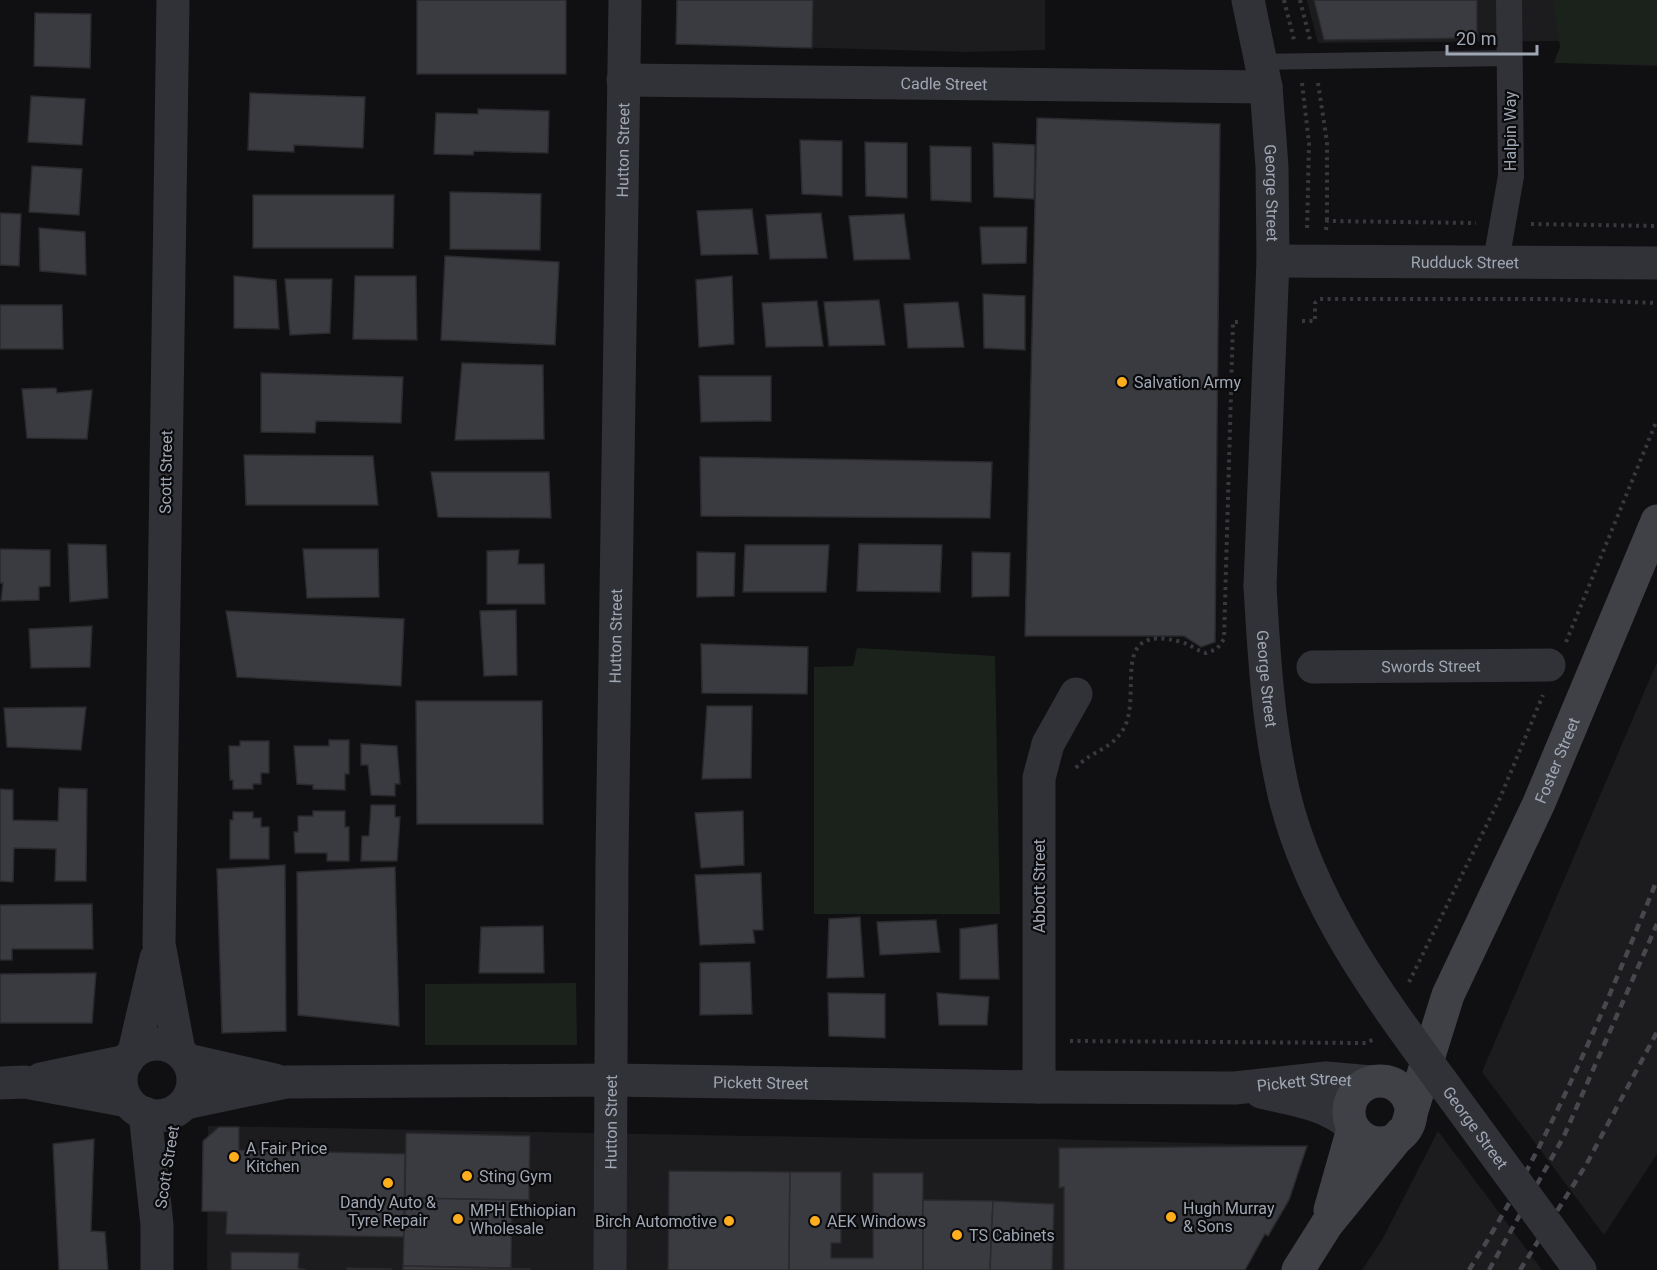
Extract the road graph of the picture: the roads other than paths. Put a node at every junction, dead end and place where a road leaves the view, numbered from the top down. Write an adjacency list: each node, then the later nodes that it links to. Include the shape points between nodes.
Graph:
1 (173, 0): 15 (street, Scott Street)
2 (625, 0): 7 (street, Hutton Street)
3 (1248, 0): 6 (street, George Street)
4 (1509, 0): 5 (street, Halpin Way)
5 (1510, 58): 6 (lane, via 1315,60); 9 (street, Halpin Way, via 1511,176)
6 (1263, 75): 7 (street, Cadle Street); 8 (street, George Street, via 1272,144)
7 (623, 80): 19 (street, Hutton Street)
8 (1274, 261): 9 (street, Rudduck Street); 32 (street, George Street, bridge, via 1260,586 1270,722 1284,795 1306,861 1336,926 1381,999)
9 (1496, 261): 10 (street, Rudduck Street)
10 (1657, 263)
11 (1657, 521): 16 (main road, Foster Street, via 1539,803)
12 (1554, 665): 13 (street, Swords Street)
13 (1312, 667)
14 (1076, 694): 23 (street, Abbott Street, via 1048,744 1039,778)
15 (159, 944): 17 (street, Scott Street); 18 (street, Scott Street)
16 (1448, 995): 20 (main road, Foster Street, via 1406,1056); 27 (main road, Foster Street)
17 (131, 1056): 18 (street, via 157,1044); 21 (street, Pickett Street); 25 (street, via 122,1081)
18 (184, 1056): 22 (street, Pickett Street); 25 (street, via 193,1083)
19 (611, 1080): 22 (street, Pickett Street); 23 (street, Pickett Street); 30 (street, Hutton Street)
20 (1375, 1081): 24 (street, Pickett Street, via 1317,1078); 26 (main road, Foster Street, via 1357,1092 1352,1101); 27 (main road, via 1392,1082 1406,1095 1410,1110)
21 (12, 1082): 25 (street, Pickett Street)
22 (286, 1082): 25 (street, Pickett Street)
23 (1039, 1088): 24 (street, Pickett Street)
24 (1235, 1088): 26 (street, Pickett Street, via 1322,1106 1337,1113)
25 (158, 1107): 29 (street, Scott Street)
26 (1352, 1128): 27 (main road, via 1371,1142 1389,1141); 28 (main road, Foster Street)
27 (1404, 1128): 28 (main road)
28 (1327, 1224): 31 (main road)
29 (157, 1270)
30 (610, 1270)
31 (1298, 1270)
32 (1580, 1270)

